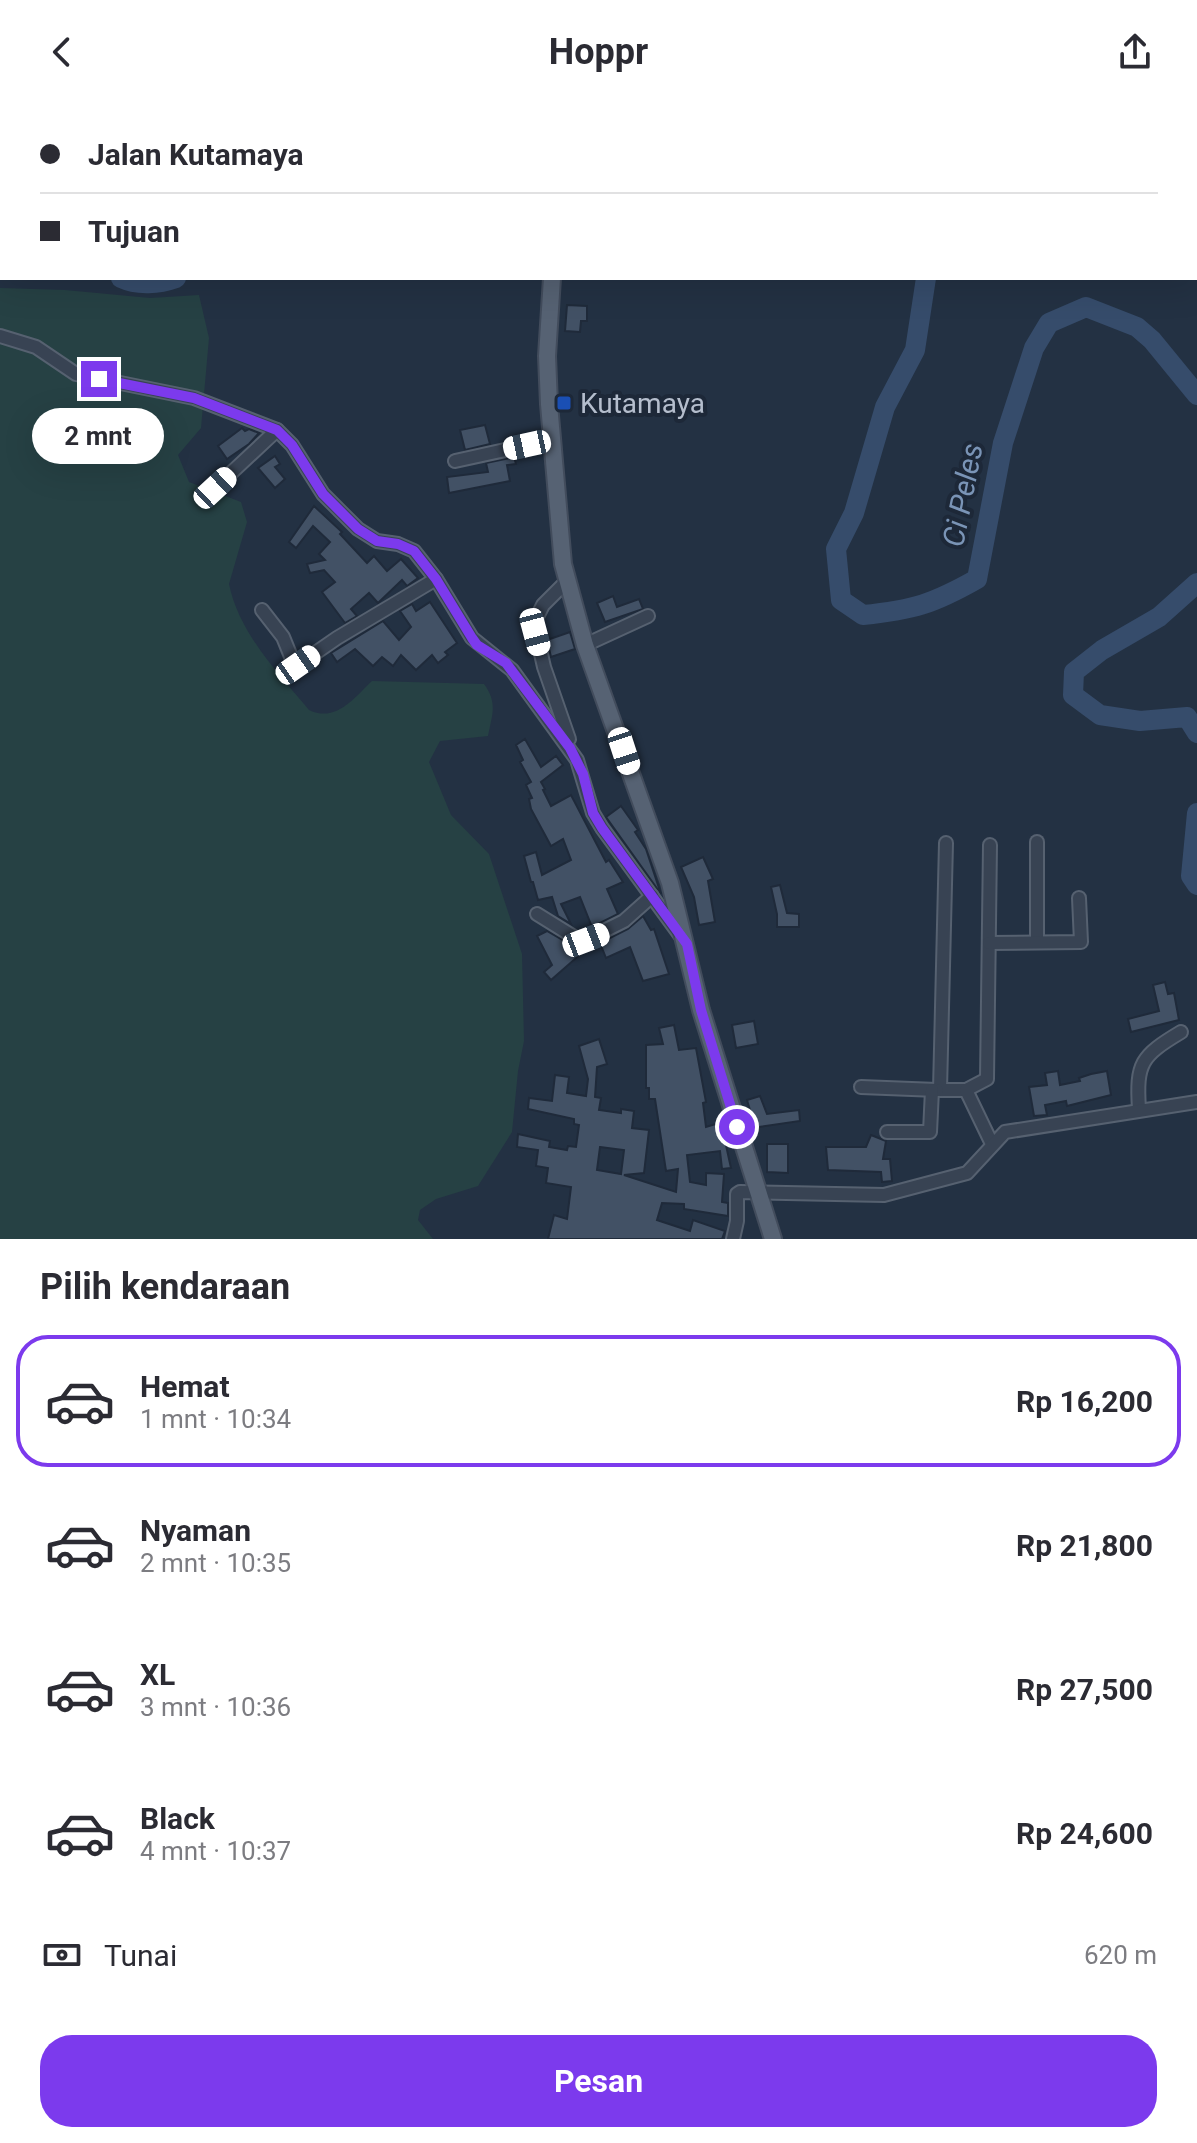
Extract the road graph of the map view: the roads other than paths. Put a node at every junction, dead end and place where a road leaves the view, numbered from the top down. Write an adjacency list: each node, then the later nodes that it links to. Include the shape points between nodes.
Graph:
1 (552, 280): 4 (main road, via 547,356)
2 (0, 336): 3 (street, via 36,347 76,374 194,398)
3 (277, 430): 6 (street); 7 (street, via 323,494 358,529 377,541 414,551)
4 (551, 440): 5 (street); 8 (main road)
5 (455, 461)
6 (215, 488)
7 (436, 579): 9 (street, via 298,665); 12 (street, via 477,645 506,663)
8 (568, 580): 11 (main road); 12 (street, via 543,605 534,623)
9 (262, 610)
10 (648, 616): 11 (street)
11 (585, 645): 21 (main road)
12 (577, 760): 16 (street, via 593,813)
13 (1037, 842): 19 (street)
14 (946, 843): 24 (street)
15 (990, 845): 20 (street)
16 (652, 896): 18 (street, via 624,921 586,940); 21 (street)
17 (1079, 898): 19 (street, via 1081,942)
18 (537, 914)
19 (1037, 942): 20 (street)
20 (989, 943): 25 (street, via 987,1079)
21 (687, 944): 30 (main road, via 701,1010)
22 (1181, 1032): 27 (street, via 1146,1058 1137,1079)
23 (861, 1087): 24 (street)
24 (936, 1090): 25 (street); 28 (street, via 930,1132)
25 (966, 1090): 29 (street)
26 (1197, 1102): 27 (street)
27 (1139, 1109): 29 (street, via 1005,1132)
28 (887, 1132)
29 (992, 1144): 30 (street, via 967,1173 884,1195)
30 (757, 1192): 31 (street, via 737,1193); 32 (main road)
31 (733, 1239)
32 (773, 1239)

